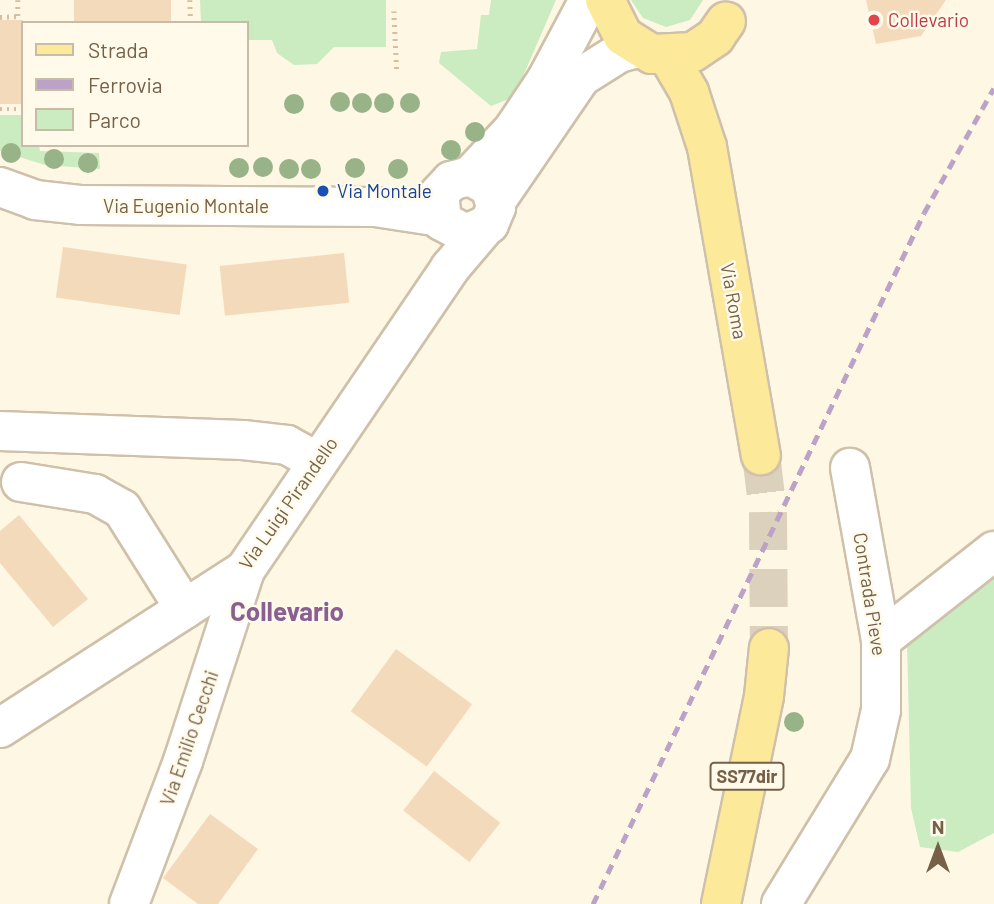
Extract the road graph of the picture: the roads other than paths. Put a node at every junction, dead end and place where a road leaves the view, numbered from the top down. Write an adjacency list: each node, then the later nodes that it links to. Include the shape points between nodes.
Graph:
1 (589, 0): 7 (street, via 547,79)
2 (605, 0): 4 (main road, Via Roma, via 617,27)
3 (730, 11): 4 (main road, Via Roma, via 715,37 693,52); 5 (main road, Via Roma, via 707,89)
4 (653, 52): 5 (main road, Via Roma, via 689,92); 7 (street, via 619,52 581,77)
5 (707, 147): 9 (main road, Via Roma)
6 (0, 187): 7 (street, Via Eugenio Montale, via 35,200 80,205)
7 (464, 206): 10 (street, Via Luigi Pirandello, via 450,268)
8 (0, 431): 10 (street, via 243,440 287,445)
9 (761, 455)
10 (318, 462): 14 (street, Via Luigi Pirandello)
11 (850, 468): 16 (street, Contrada Pieve)
12 (21, 482): 15 (street, via 95,495 122,509)
13 (994, 551): 16 (street)
14 (244, 570): 15 (street, Via Luigi Pirandello); 19 (street, Via Emilio Cecchi, via 183,761)
15 (185, 609): 18 (street, Via Luigi Pirandello)
16 (881, 640): 21 (street, Contrada Pieve, via 881,710 870,759)
17 (769, 648): 20 (main road, SS77dir)
18 (0, 728)
19 (129, 904)
20 (722, 904)
21 (781, 904)

